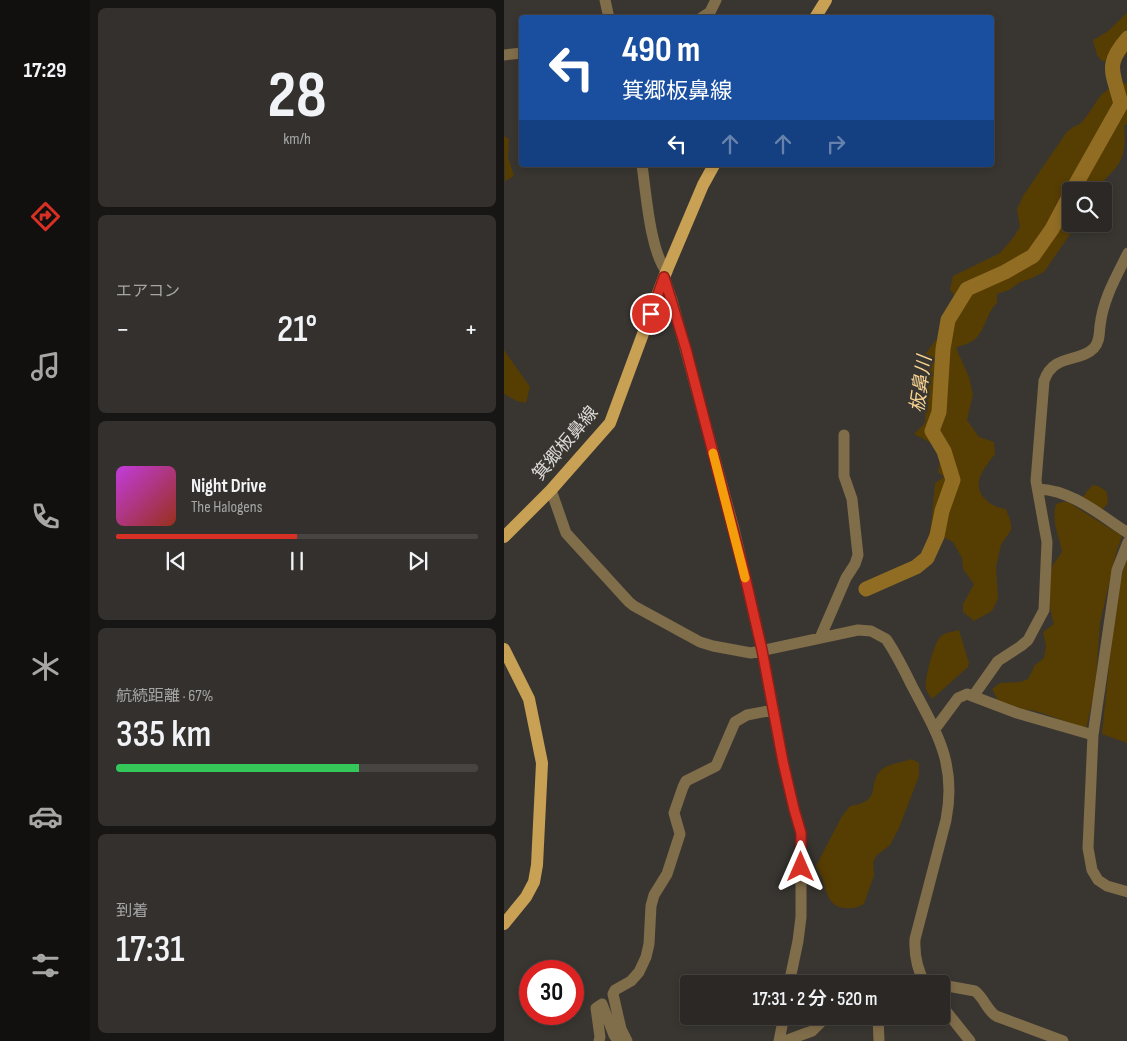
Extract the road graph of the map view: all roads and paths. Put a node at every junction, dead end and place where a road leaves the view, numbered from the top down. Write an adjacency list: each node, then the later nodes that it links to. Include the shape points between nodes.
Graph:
1 (605, 0): 4 (street)
2 (716, 0): 5 (street)
3 (826, 0): 6 (main road)
4 (608, 15)
5 (706, 15)
6 (817, 15)
7 (519, 53): 8 (street)
8 (504, 55)
9 (642, 167): 12 (street, via 655,242)
10 (713, 167): 12 (main road, 箕郷板鼻線)
11 (1127, 253): 14 (street, via 1106,297 1100,335 1094,347 1083,355 1064,360 1045,377 1036,476)
12 (665, 275): 15 (main road, 箕郷板鼻線, via 610,423); 21 (street, via 731,519)
13 (844, 434): 19 (street, via 844,476 852,499 858,554)
14 (1038, 489): 16 (street, via 1068,494); 22 (street, via 1046,542 1042,615 1028,640 998,662)
15 (551, 490): 17 (main road, 箕郷板鼻線); 21 (street, via 566,533 634,606 700,642 751,653)
16 (1127, 533)
17 (504, 537)
18 (1127, 542): 25 (street, via 1116,570)
19 (820, 638): 21 (street); 24 (street, via 858,630 881,636 890,646)
20 (504, 649): 27 (main road, via 530,699 542,762 534,882)
21 (762, 650): 23 (street)
22 (974, 695): 24 (street, via 958,698); 25 (street, via 1017,714)
23 (773, 710): 28 (street, via 801,833 801,917); 37 (street, via 747,715 735,722 716,766 686,781 682,787 674,813 680,834 667,874 654,895 646,957 631,981 613,994)
24 (935, 729): 29 (street, via 948,773 949,804 915,939 916,965)
25 (1093, 735): 26 (street, via 1088,859 1098,880)
26 (1127, 892)
27 (504, 924)
28 (791, 975)
29 (921, 975)
30 (950, 987): 42 (street, via 975,991 996,1016)
31 (950, 1016): 41 (street)
32 (782, 1025): 38 (street)
33 (817, 1025): 39 (street)
34 (878, 1025): 40 (street)
35 (599, 1041): 36 (street, via 596,1008 602,1004)
36 (618, 1041)
37 (627, 1041)
38 (779, 1041)
39 (785, 1041)
40 (879, 1041)
41 (970, 1041)
42 (1062, 1041)

